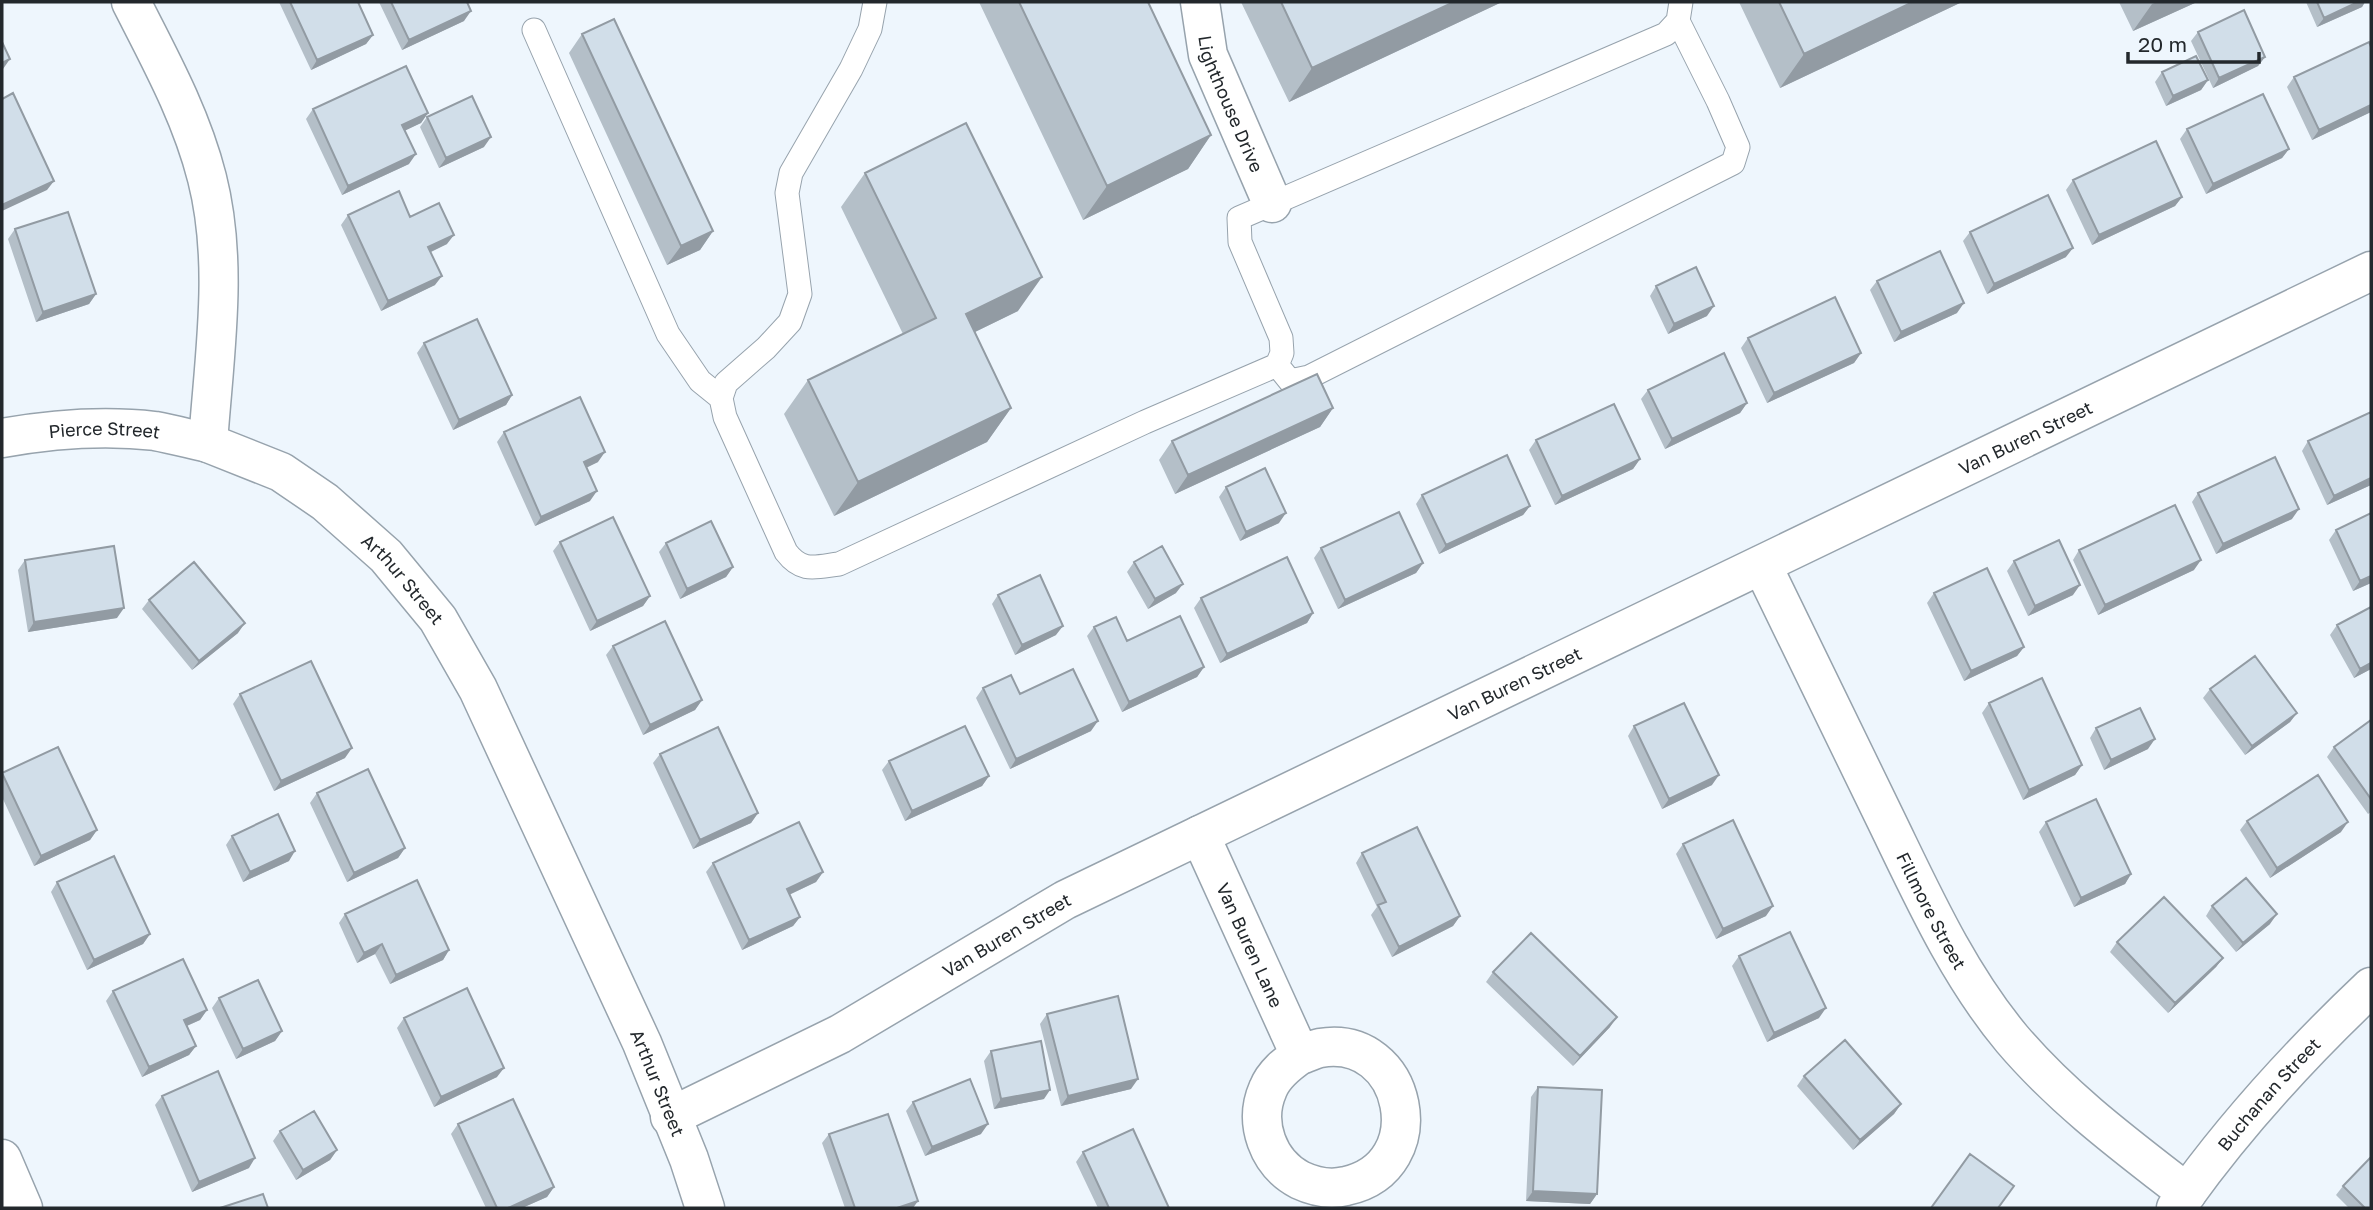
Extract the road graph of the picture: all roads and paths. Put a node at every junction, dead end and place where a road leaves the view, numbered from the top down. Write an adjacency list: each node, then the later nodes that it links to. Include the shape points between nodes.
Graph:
1 (131, 2): 11 (street, via 184,108 207,179 218,253)
2 (875, 2): 9 (lane, via 870,29 851,69 791,173 787,193 800,294 790,322 726,383)
3 (1200, 2): 6 (street, Lighthouse Drive, via 1208,55)
4 (1679, 12): 6 (lane, via 1665,34); 8 (lane, via 1738,148 1733,163 1309,377 1290,381)
5 (534, 30): 9 (lane, via 668,334 701,381)
6 (1272, 203): 8 (lane, via 1240,218 1240,242 1281,338 1282,353)
7 (2371, 271): 12 (street, Van Buren Street)
8 (1276, 365): 9 (lane, via 839,564 807,568 794,563 786,552 724,417)
9 (721, 398)
10 (2, 438): 11 (street, Pierce Street, via 97,427)
11 (208, 443): 16 (street, Arthur Street, via 281,472 325,502 386,556 438,619 478,689 642,1042)
12 (1762, 565): 13 (street, Van Buren Street); 18 (street, Fillmore Street, via 1932,915 1979,995 2062,1093)
13 (1200, 835): 15 (street, Van Buren Lane); 16 (street, Van Buren Street, via 1065,900 840,1034)
14 (2371, 987): 18 (street, Buchanan Street, via 2257,1104)
15 (1300, 1055)
16 (670, 1116): 20 (street, Arthur Street)
17 (2, 1159): 19 (street)
18 (2182, 1200)
19 (23, 1208)
20 (705, 1208)

